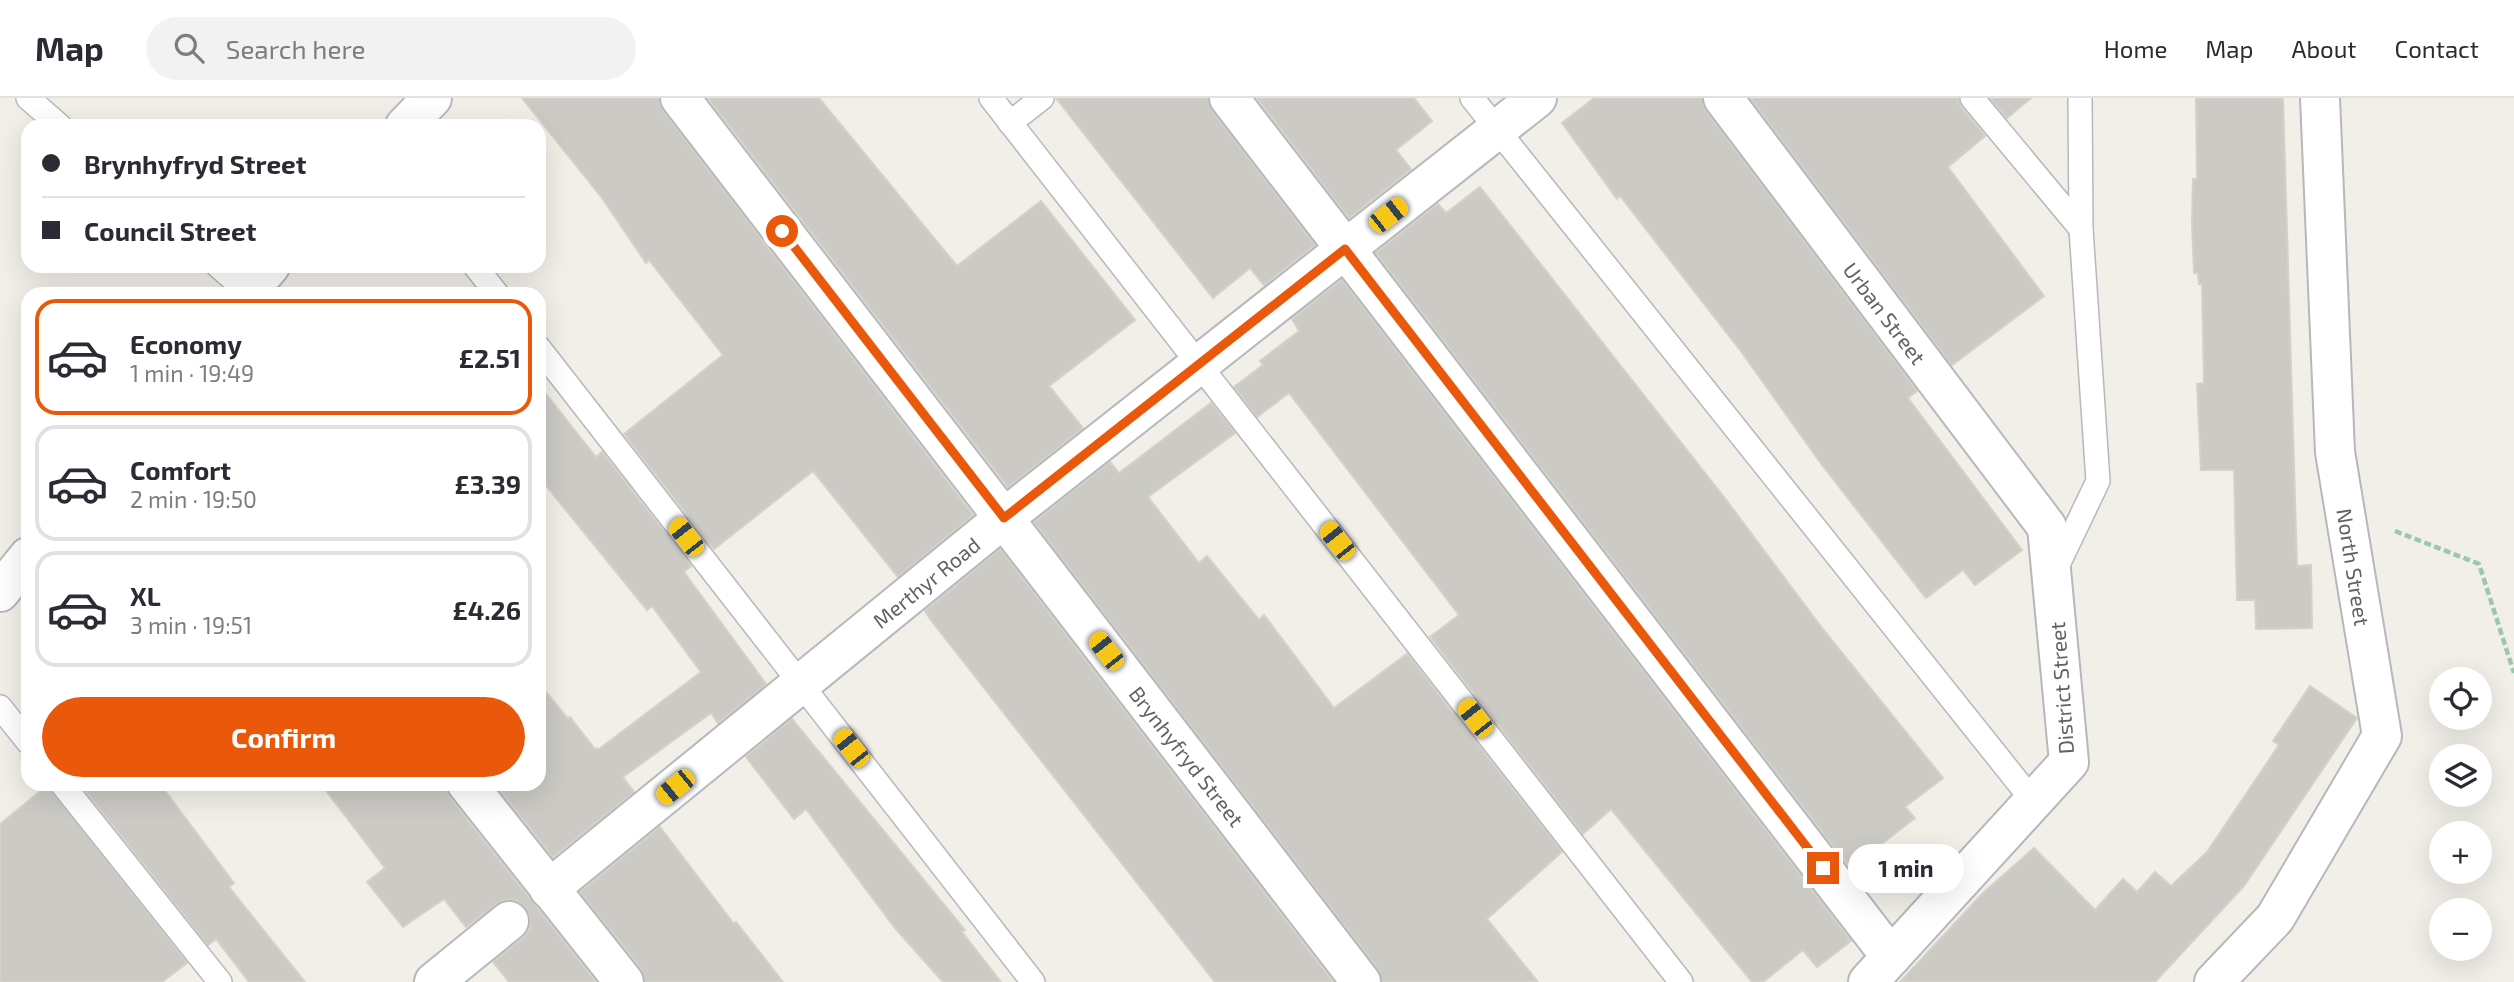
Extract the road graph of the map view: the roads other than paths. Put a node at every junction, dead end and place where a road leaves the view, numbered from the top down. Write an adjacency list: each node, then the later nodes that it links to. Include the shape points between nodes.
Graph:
1 (28, 98): 13 (lane)
2 (432, 98): 14 (street)
3 (680, 98): 25 (street, Brynhyfryd Street)
4 (991, 98): 15 (lane)
5 (1042, 98): 15 (lane)
6 (1229, 98): 18 (street)
7 (1472, 98): 16 (lane)
8 (1537, 98): 16 (street, Merthyr Road)
9 (1723, 98): 26 (street, Urban Street)
10 (1972, 98): 17 (lane)
11 (2080, 98): 17 (lane)
12 (2320, 98): 45 (street, North Street, via 2335,452 2382,736 2275,918)
13 (52, 119)
14 (412, 119)
15 (1010, 123): 24 (lane)
16 (1496, 130): 18 (street, Merthyr Road); 35 (lane)
17 (2081, 229): 28 (lane, via 2098,481)
18 (1345, 249): 24 (street, Merthyr Road); 38 (street)
19 (232, 273): 21 (lane)
20 (480, 273): 22 (lane)
21 (255, 284)
22 (492, 287)
23 (546, 357): 30 (lane)
24 (1199, 365): 25 (street, Merthyr Road); 44 (lane)
25 (1004, 518): 30 (street, Merthyr Road); 43 (street, Brynhyfryd Street)
26 (2047, 527): 28 (street, District Street)
27 (21, 566): 29 (street)
28 (2052, 577): 35 (street, District Street, via 2069,762)
29 (0, 592)
30 (801, 684): 36 (street, Merthyr Road); 42 (lane)
31 (0, 706): 32 (lane)
32 (21, 733)
33 (68, 791): 39 (lane)
34 (472, 791): 36 (street)
35 (2033, 801): 38 (street, District Street)
36 (549, 889): 41 (street)
37 (509, 921): 40 (street)
38 (1880, 969)
39 (220, 982)
40 (434, 982)
41 (624, 982)
42 (1033, 982)
43 (1361, 982)
44 (1681, 982)
45 (2214, 982)

